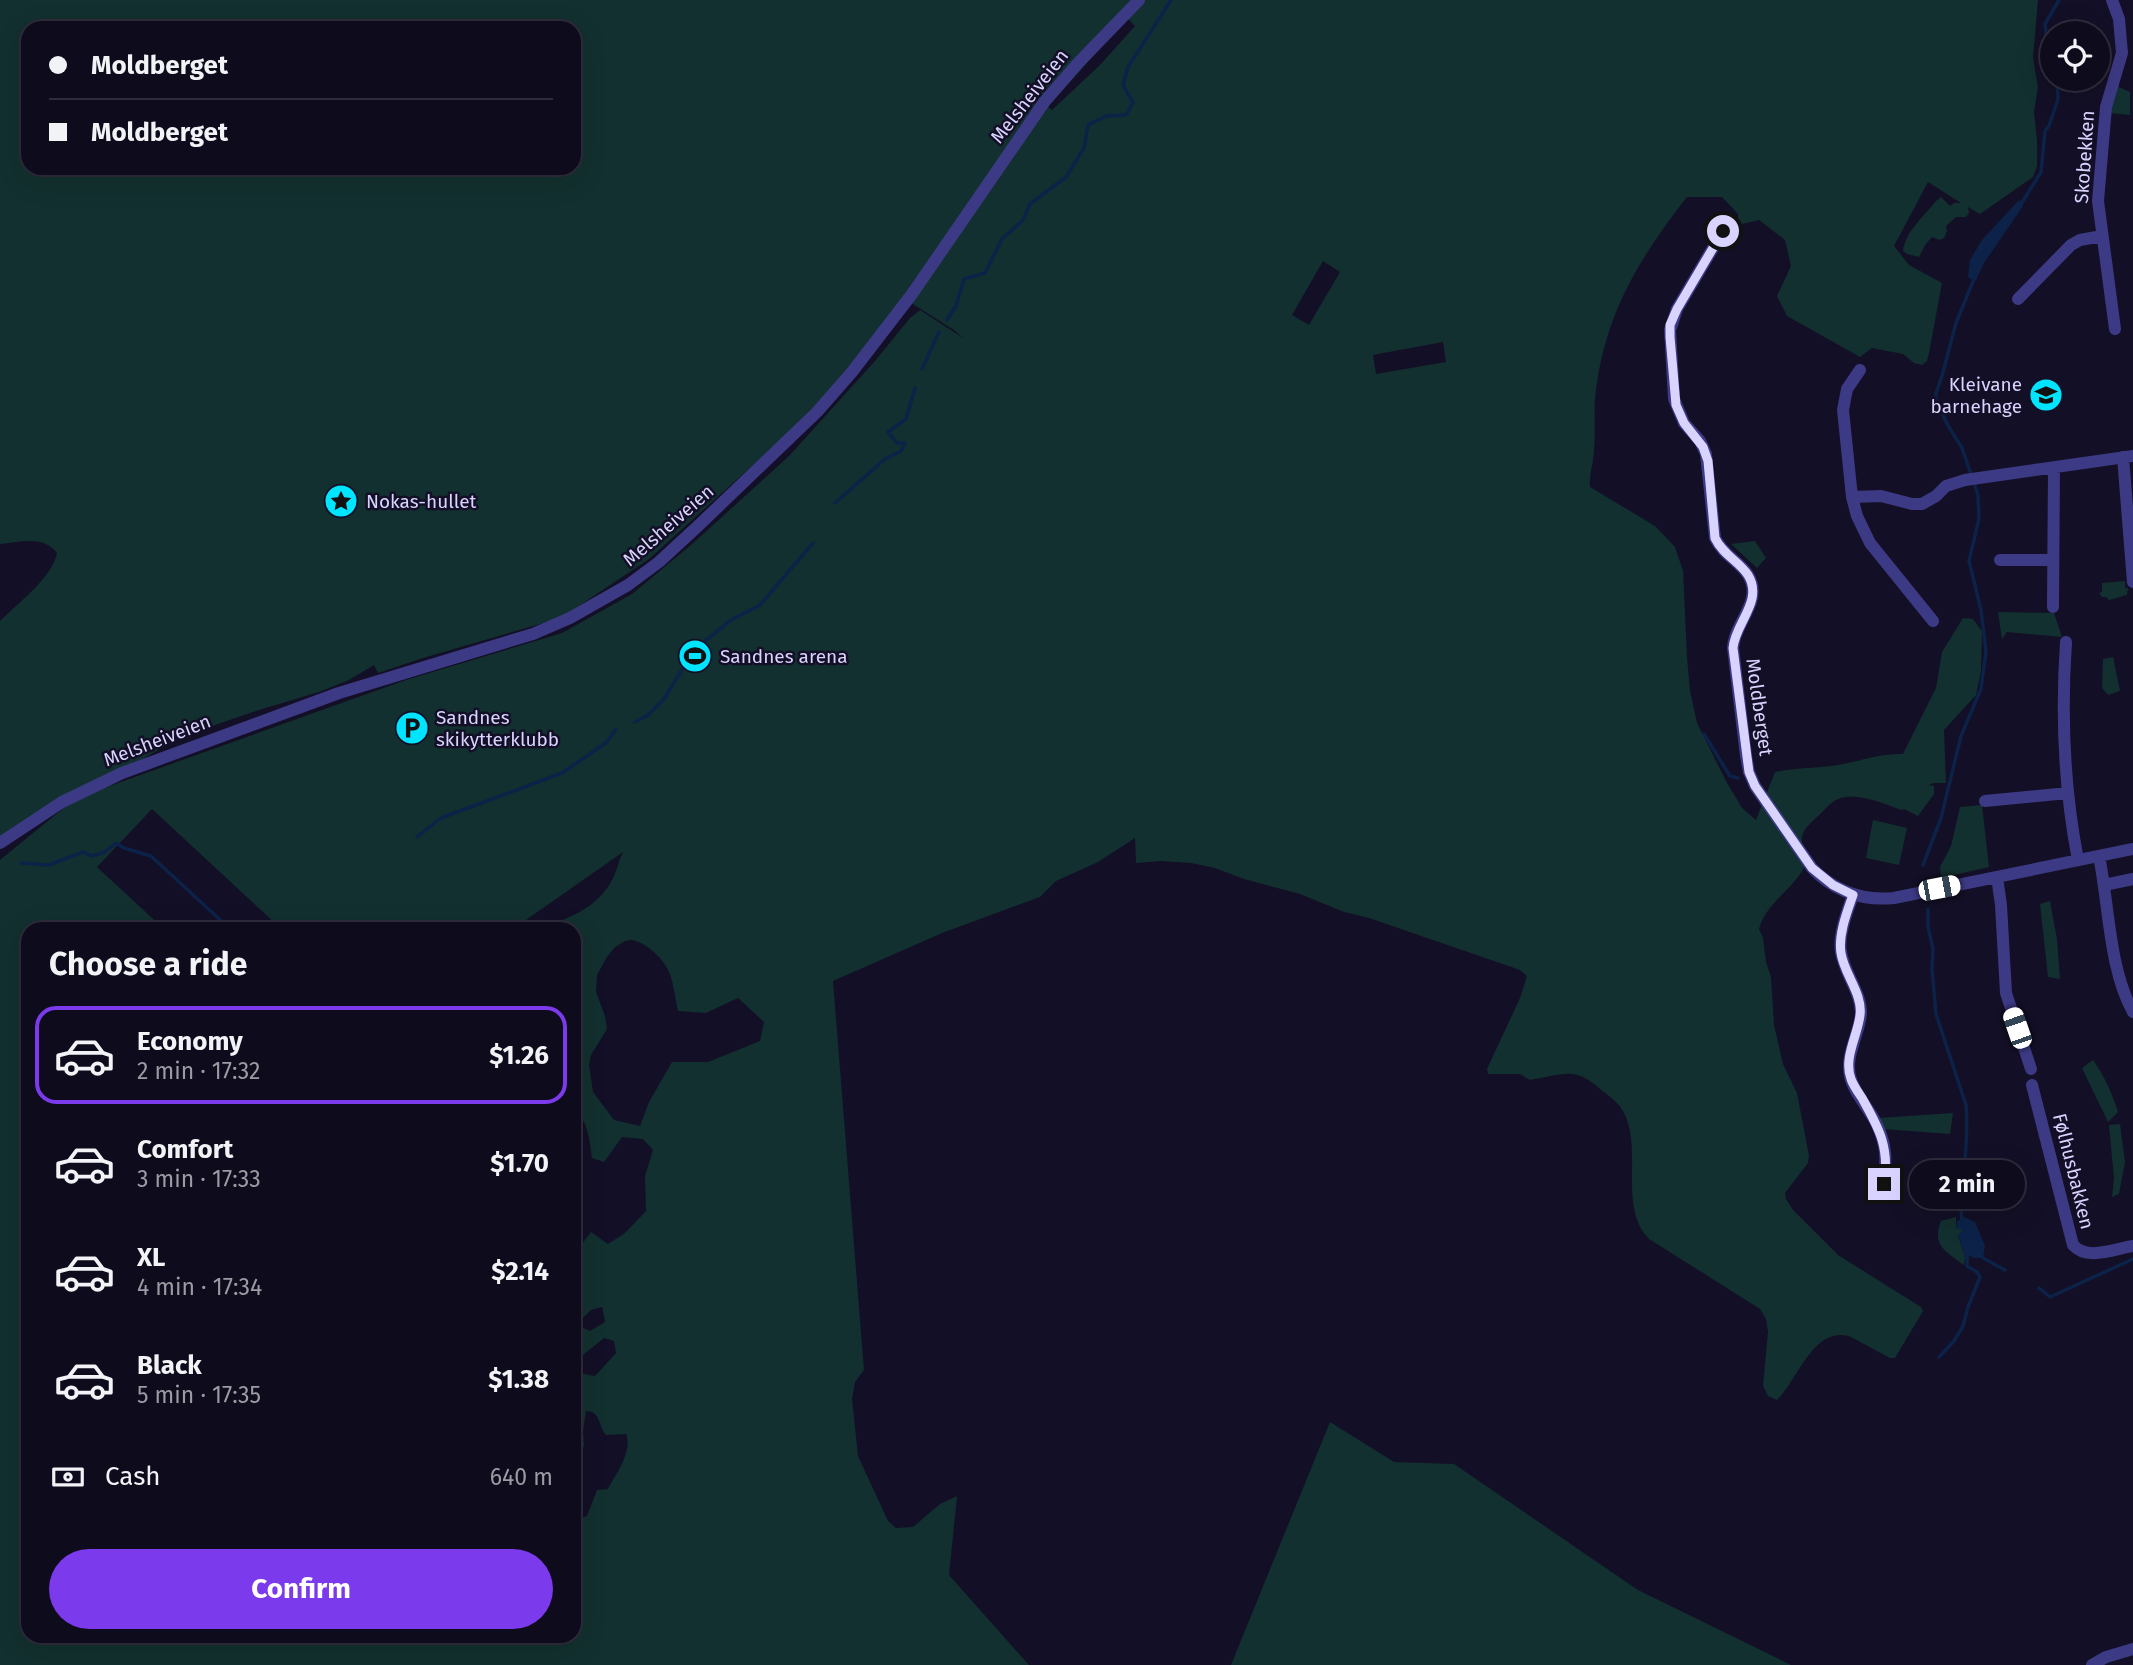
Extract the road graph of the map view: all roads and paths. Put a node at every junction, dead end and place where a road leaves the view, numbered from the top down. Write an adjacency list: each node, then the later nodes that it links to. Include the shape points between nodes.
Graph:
1 (1139, 0): 20 (street, Melsheiveien, via 1045,101 912,294 825,402 698,526 628,585 523,638 339,692 122,774 62,802)
2 (2112, 0): 4 (street, Skobekken, via 2122,53 2106,107 2098,191)
3 (1723, 231): 27 (street, Moldberget, via 1670,325 1674,399 1706,454 1715,538 1753,586 1753,599 1733,648 1749,772 1812,868)
4 (2102, 236): 5 (street, via 2071,245); 6 (street, Skobekken)
5 (2018, 299)
6 (2115, 329)
7 (1860, 370): 10 (street, via 1847,389 1843,410)
8 (2128, 457): 9 (street); 11 (street)
9 (2054, 468): 10 (street, via 1953,483 1922,504 1881,496); 13 (street)
10 (1852, 497): 16 (street, via 1870,543)
11 (2131, 537): 14 (street)
12 (2000, 560): 13 (street)
13 (2053, 560): 15 (street)
14 (2133, 582)
15 (2053, 607)
16 (1933, 621)
17 (2066, 642): 18 (street, via 2063,730)
18 (2068, 793): 19 (street); 23 (street)
19 (1985, 801)
20 (0, 843)
21 (2133, 849): 22 (street, Moldberget)
22 (2099, 856): 23 (street, Moldberget); 26 (street)
23 (2078, 860): 24 (street, Moldberget)
24 (1997, 877): 27 (street, Moldberget, via 1894,898); 29 (street, via 2006,993)
25 (2133, 879): 26 (street)
26 (2104, 885): 28 (street, via 2121,981)
27 (1853, 895): 31 (street, via 1840,944 1861,1014 1850,1078 1886,1150)
28 (2133, 1012)
29 (2031, 1069)
30 (2032, 1085): 32 (street, Følhusbakken, via 2073,1245 2083,1254)
31 (1883, 1195)
32 (2133, 1246)
33 (2133, 1649): 34 (street)
34 (2092, 1665)

